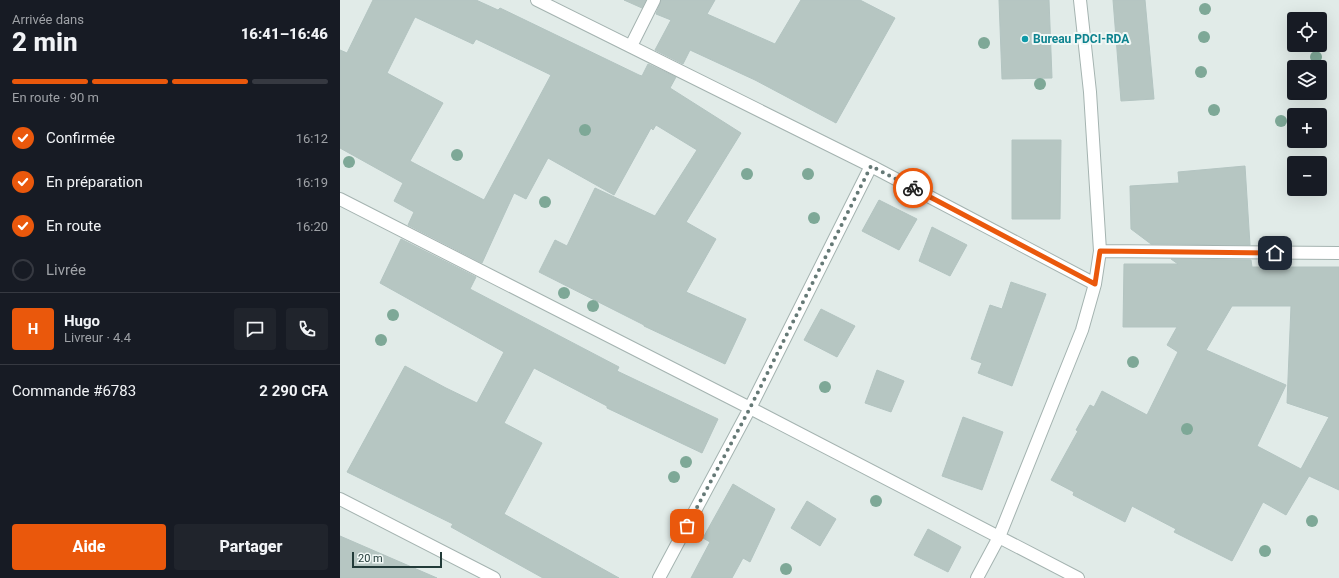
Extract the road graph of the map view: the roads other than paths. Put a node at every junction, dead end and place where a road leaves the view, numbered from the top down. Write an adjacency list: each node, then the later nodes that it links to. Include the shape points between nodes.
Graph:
1 (537, 0): 4 (street)
2 (654, 0): 4 (street)
3 (1080, 0): 7 (street, via 1090,92)
4 (631, 46): 5 (street)
5 (871, 166): 9 (street); 10 (street)
6 (340, 199): 10 (street)
7 (1100, 251): 8 (street); 9 (street)
8 (1339, 253)
9 (1095, 284): 12 (street, via 1082,330)
10 (750, 408): 12 (street); 14 (street)
11 (340, 499): 13 (street)
12 (999, 537): 15 (street); 16 (street)
13 (494, 578)
14 (659, 578)
15 (977, 578)
16 (1078, 578)

